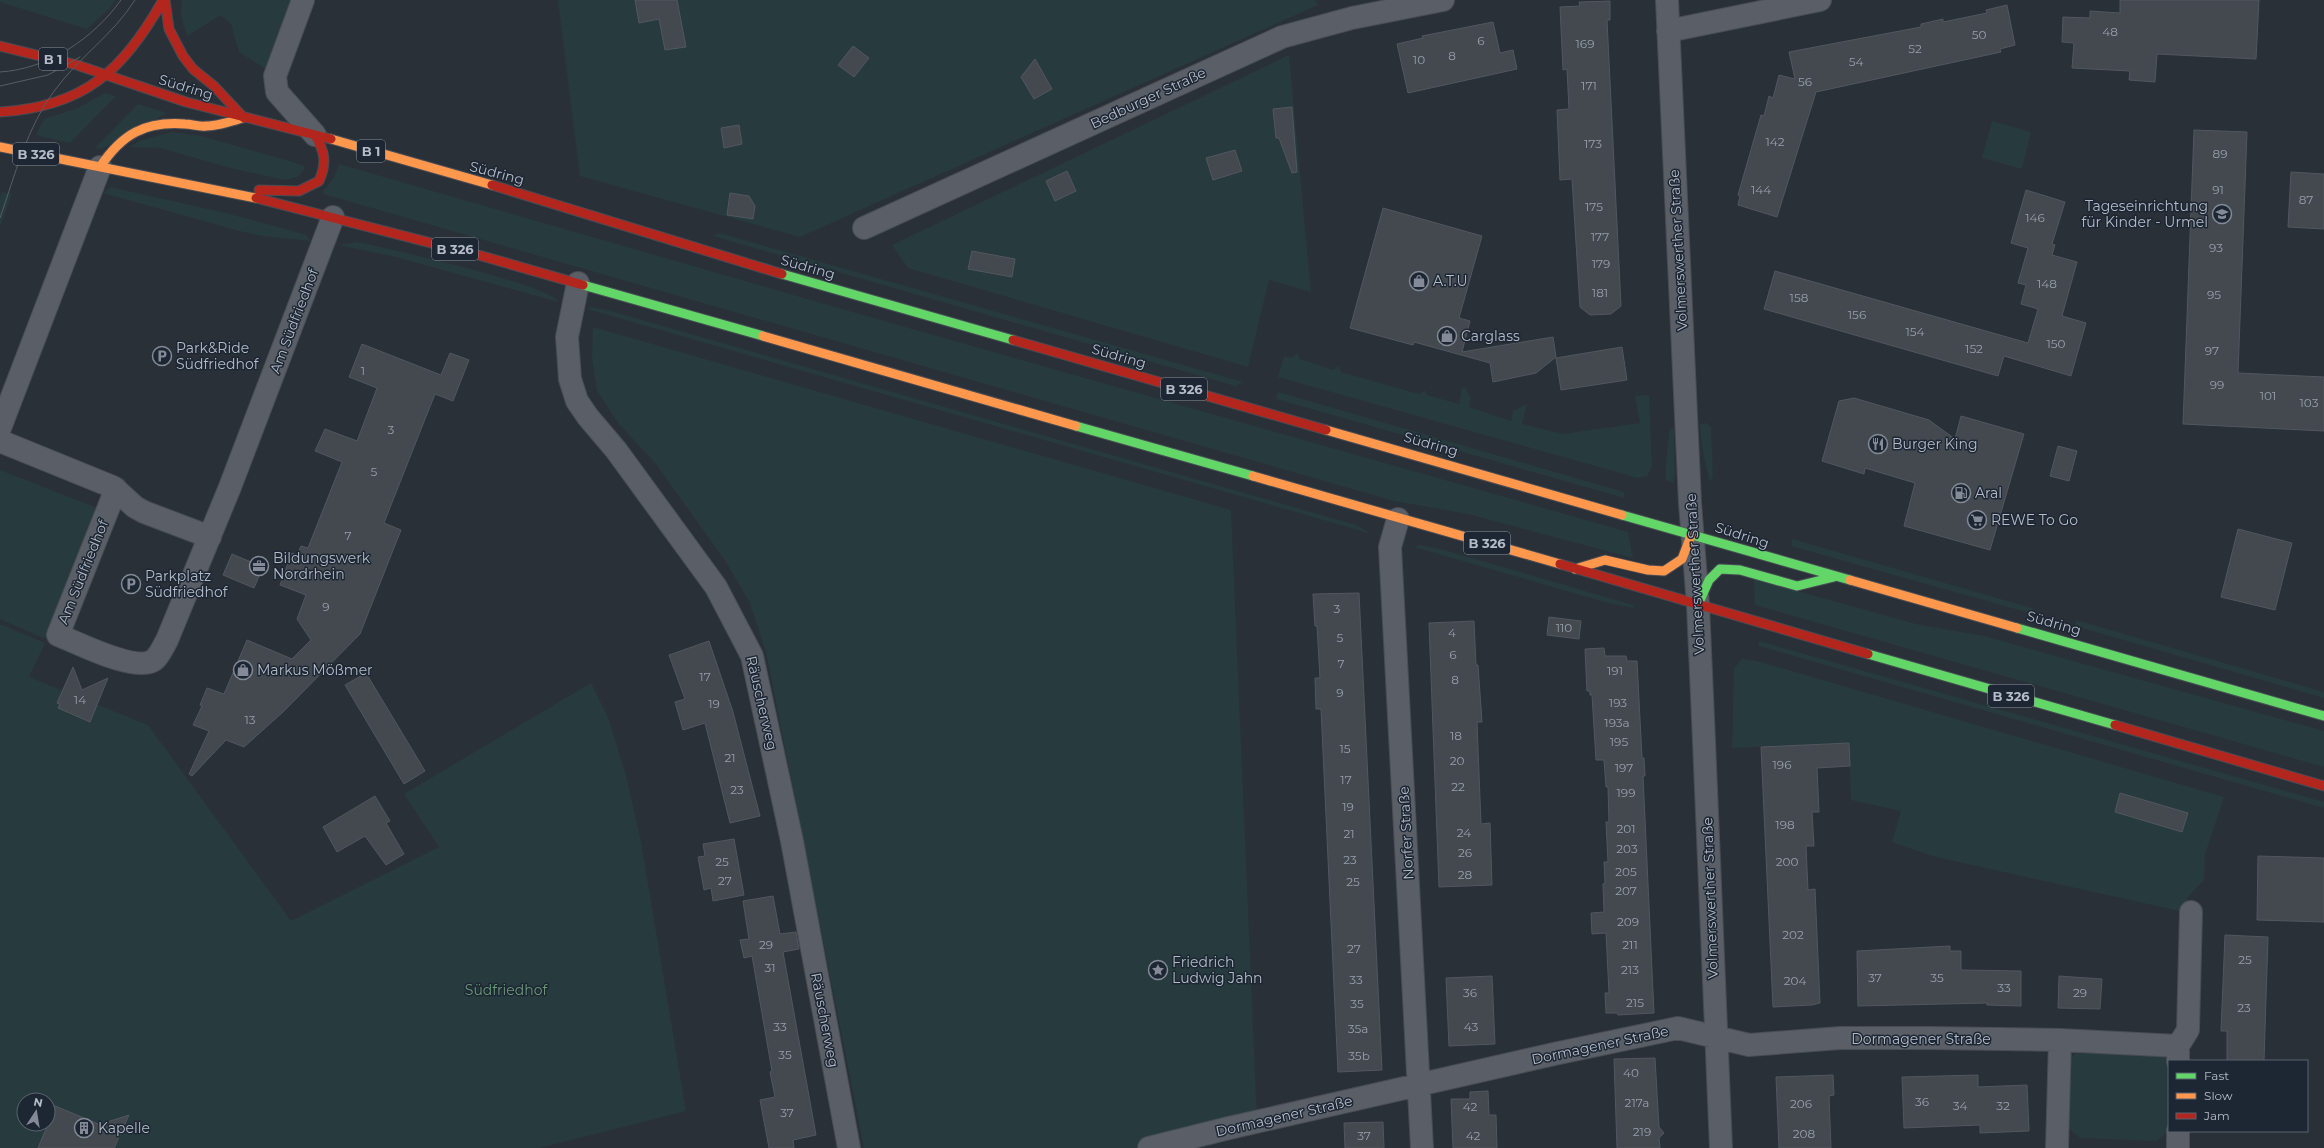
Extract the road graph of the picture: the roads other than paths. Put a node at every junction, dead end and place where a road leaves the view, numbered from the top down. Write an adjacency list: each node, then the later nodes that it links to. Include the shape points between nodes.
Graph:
1 (164, 0): 8 (main road, via 138,41); 10 (main road, via 169,29 183,56)
2 (303, 0): 11 (street, via 275,76 277,92)
3 (1443, 0): 17 (street, Bedburger Straße, via 1352,18 1282,37)
4 (1667, 0): 6 (street, Volmerswerther Straße)
5 (1820, 0): 6 (street)
6 (1668, 31): 23 (street, Volmerswerther Straße)
7 (0, 46): 8 (main road, Südring / B 1)
8 (105, 76): 9 (main road, via 66,99 45,106); 10 (main road, Südring / B 1)
9 (0, 112)
10 (244, 118): 11 (main road, Südring / B 1); 13 (main road, via 209,127 184,124 145,127 119,141 110,149)
11 (315, 136): 14 (main road, Südring / B 1); 15 (main road, via 325,153 326,167 319,181 299,190)
12 (0, 147): 13 (main road, B 326)
13 (100, 167): 15 (main road, B 326); 19 (street)
14 (428, 167): 23 (main road, Südring / B 326, via 793,277)
15 (232, 192): 16 (main road, B 326)
16 (333, 217): 18 (main road, B 326); 24 (street, Am Südfriedhof)
17 (864, 228)
18 (578, 283): 22 (main road, B 326); 36 (street, Räuscherweg, via 567,337 570,379 577,401 716,587 752,656 790,833)
19 (0, 428)
20 (0, 441): 21 (street)
21 (116, 489): 24 (street, via 144,512); 24 (street, Am Südfriedhof, via 58,635 122,660 143,664 153,660 167,640)
22 (1398, 519): 25 (main road, B 326); 34 (street, Norfer Straße, via 1390,547)
23 (1692, 533): 25 (main road, via 1682,560 1664,571 1605,560); 26 (main road, Südring / B 326); 27 (street, Volmerswerther Straße)
24 (210, 537)
25 (1575, 569): 27 (main road, B 326)
26 (1835, 577): 27 (main road, B 326, via 1797,586 1740,570 1720,569 1709,580); 28 (main road, Südring / B 326, via 2044,634)
27 (1698, 605): 29 (main road, B 326); 31 (street, Volmerswerther Straße)
28 (2324, 716)
29 (2324, 786)
30 (2192, 912): 33 (street, Dormagener Straße, via 2188,1030)
31 (1716, 1037): 32 (street, Dormagener Straße, via 1749,1045 1840,1038); 34 (street, Dormagener Straße, via 1678,1028); 39 (street, Volmerswerther Straße)
32 (2060, 1040): 33 (street, Dormagener Straße); 40 (street)
33 (2178, 1053)
34 (1420, 1086): 37 (street, Dormagener Straße); 38 (street, Norfer Straße)
35 (2178, 1132): 41 (street)
36 (850, 1148)
37 (1149, 1148)
38 (1422, 1148)
39 (1721, 1148)
40 (2057, 1148)
41 (2178, 1148)

